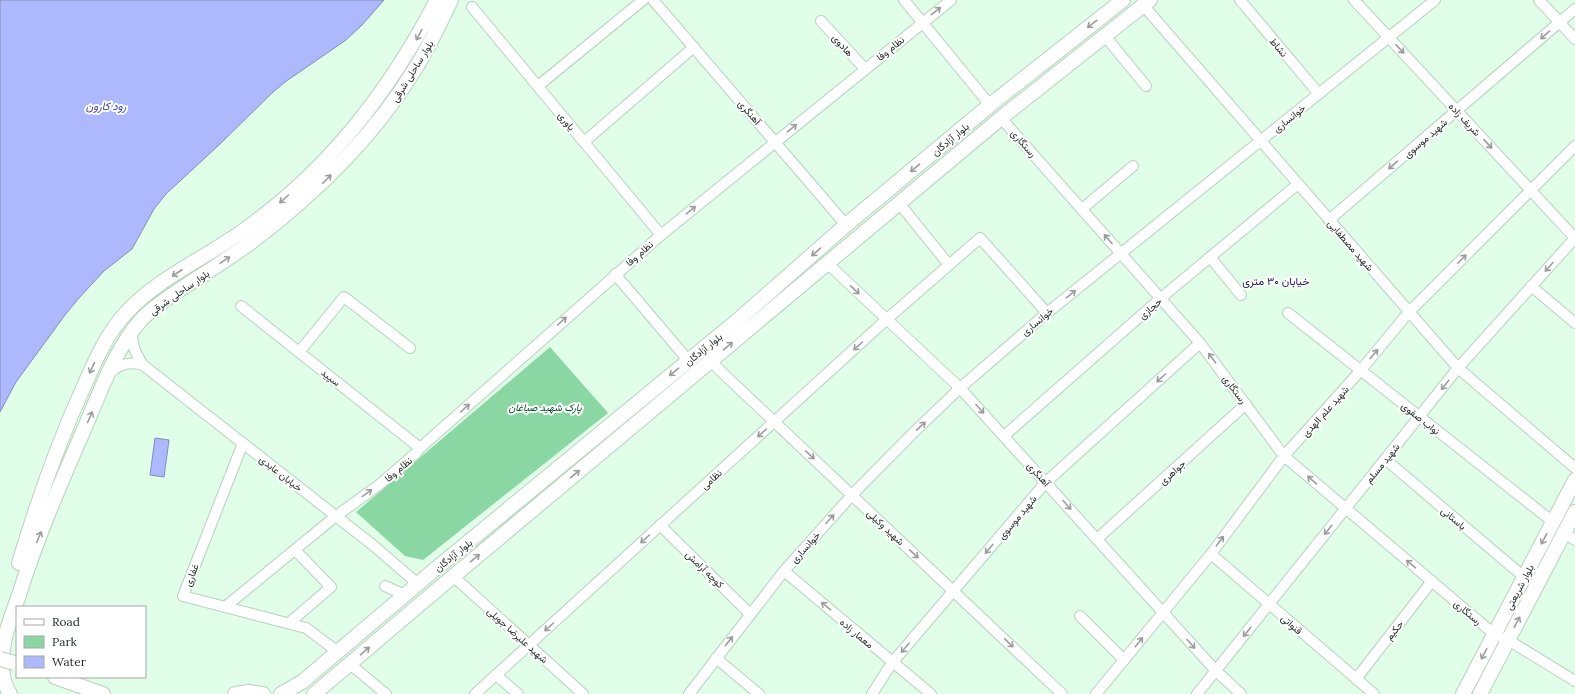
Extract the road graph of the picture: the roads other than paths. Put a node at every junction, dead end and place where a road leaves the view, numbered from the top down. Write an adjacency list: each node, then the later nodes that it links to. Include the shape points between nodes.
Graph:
1 (436, 0): 103 (main road, بلوار ساحلی شرقی, one-way to 103, via 418,37 402,62 343,143 279,203 240,233 144,296 124,314 104,342 52,462)
2 (451, 0): 56 (main road, بلوار ساحلی شرقی, one-way to 2, via 143,318 168,298 248,245 287,214 356,149 415,70)
3 (643, 0): 23 (street)
4 (653, 0): 21 (street, آهنگری)
5 (904, 0): 16 (street)
6 (951, 0): 16 (street, نظام وفا, one-way to 6)
7 (1123, 0): 26 (main road, بلوار آزادگان, one-way to 26)
8 (1240, 0): 25 (street, نشاط)
9 (1354, 0): 19 (street, شریف زاده)
10 (1435, 0): 19 (street, خوانساری)
11 (1539, 0): 17 (street)
12 (1147, 3): 18 (main road, بلوار آزادگان); 29 (street, شهید مصطفایی)
13 (472, 7): 23 (street, یاوری)
14 (1575, 10): 17 (street, شهید موسوی)
15 (821, 21): 22 (street, هادوی)
16 (923, 22): 22 (street, نظام وفا); 26 (street)
17 (1560, 22): 20 (street); 27 (street, شهید موسوی, one-way to 27)
18 (1105, 36): 24 (street); 28 (main road, بلوار آزادگان)
19 (1389, 37): 25 (street, خوانساری); 27 (street, شریف زاده, one-way to 27)
20 (1575, 38)
21 (694, 48): 30 (street); 31 (street, آهنگری)
22 (864, 69): 31 (street, نظام وفا, one-way to 22)
23 (538, 86): 30 (street, یاوری)
24 (1146, 86)
25 (1319, 94): 29 (street, خوانساری)
26 (990, 105): 39 (main road, بلوار آزادگان, one-way to 39)
27 (1457, 110): 35 (street, شریف زاده, one-way to 35); 38 (street, شهید موسوی, one-way to 38)
28 (1001, 118): 36 (main road, بلوار آزادگان); 37 (street, رستگاری)
29 (1261, 140): 34 (street, شهید مصطفایی); 42 (street, خوانساری)
30 (584, 142): 40 (street, یاوری)
31 (775, 142): 39 (street, آهنگری); 40 (street, نظام وفا, one-way to 31)
32 (1575, 146): 35 (street, شهید علم الهدی)
33 (1133, 166): 37 (street)
34 (1298, 184): 38 (street, شهید مصطفایی); 43 (street, حجازی)
35 (1531, 190): 41 (street, شریف زاده); 51 (street, شهید علم الهدی, one-way to 35)
36 (899, 203): 44 (main road, بلوار آزادگان); 45 (street)
37 (1082, 209): 42 (street, رستگاری, one-way to 37)
38 (1329, 220): 51 (street, شهید مصطفایی)
39 (846, 225): 60 (main road, بلوار آزادگان, one-way to 60, via 738,320)
40 (661, 235): 46 (street, نظام وفا)
41 (1575, 238): 47 (street, شهید مسلم, one-way to 47)
42 (1121, 253): 49 (street, رستگاری); 52 (street, خوانساری, one-way to 42)
43 (1210, 257): 48 (street); 49 (street, حجازی)
44 (827, 263): 54 (street, آهنگری, one-way to 54); 61 (main road, بلوار آزادگان, one-way to 44)
45 (949, 265): 52 (street, نظامی, via 980,238); 54 (street, نظامی)
46 (615, 274): 60 (street); 72 (street, نظام وفا, one-way to 46)
47 (1531, 286): 55 (street); 63 (street, شهید مسلم)
48 (1242, 295)
49 (1161, 298): 57 (street, رستگاری); 70 (street, حجازی)
50 (241, 306): 59 (street, سپید)
51 (1409, 312): 63 (street, شهید مصطفایی); 64 (street, شهید علم الهدی, one-way to 51)
52 (1047, 313): 66 (street, خوانساری)
53 (1288, 313): 64 (street, نواب صفوی)
54 (887, 319): 66 (street, آهنگری); 69 (street, نظامی, one-way to 69)
55 (1575, 323)
56 (132, 331): 62 (street, via 132,343); 65 (main road, بلوار ساحلی شرقی)
57 (1200, 343): 67 (street, رستگاری, one-way to 57); 77 (street, شهید موسوی, one-way to 77)
58 (410, 348): 59 (street, via 344,297)
59 (299, 352): 72 (street, سپید)
60 (688, 360): 92 (main road, بلوار آزادگان, one-way to 92)
61 (710, 361): 69 (street, شهید وکیلی); 89 (main road, بلوار آزادگان, one-way to 61)
62 (143, 364): 65 (street, via 124,364); 71 (street, خیابان عابدی)
63 (1458, 368): 68 (street, شهید مسلم, one-way to 68); 75 (street, شهید مصطفایی)
64 (1361, 370): 68 (street, نواب صفوی); 73 (street, شهید علم الهدی)
65 (108, 374): 120 (main road, بلوار ساحلی شرقی, one-way to 65, via 3,681 2,668 3,647 11,619 31,556)
66 (960, 388): 70 (street, آهنگری, one-way to 70); 78 (street, خوانساری, one-way to 66)
67 (1246, 404): 73 (street, رستگاری); 85 (street, جواهری)
68 (1419, 417): 74 (street, شهید مسلم); 82 (street, نواب صفوی)
69 (774, 422): 78 (street, شهید وکیلی, one-way to 78); 83 (street, نظامی, one-way to 83)
70 (1004, 436): 77 (street, آهنگری)
71 (243, 443): 81 (street, خیابان عابدی); 97 (street, غفاری, via 183,596)
72 (420, 448): 81 (street, نظام وفا, one-way to 72, via 379,484)
73 (1284, 456): 79 (street, رستگاری, one-way to 73); 87 (street, شهید علم الهدی, one-way to 73)
74 (1385, 459): 79 (street, شهید مسلم); 90 (street, باستانی)
75 (1575, 468)
76 (1575, 480): 82 (main road, بلوار شریعتی)
77 (1046, 482): 85 (street, آهنگری, one-way to 85); 94 (street, شهید موسوی, one-way to 94)
78 (852, 495): 88 (street, خوانساری, one-way to 78); 94 (street, شهید وکیلی, one-way to 94)
79 (1345, 508): 91 (street, رستگاری, one-way to 79); 96 (street, شهید مسلم, one-way to 96)
80 (1575, 512): 84 (main road, بلوار شریعتی)
81 (336, 516): 86 (street, نظام وفا); 92 (street, خیابان عابدی)
82 (1553, 522): 90 (main road, بلوار شریعتی, one-way to 90)
83 (660, 525): 99 (street, کوچه آرامش); 105 (street, نظامی, one-way to 105)
84 (1570, 536): 104 (main road, بلوار شریعتی, one-way to 84)
85 (1097, 539): 98 (street, آهنگری)
86 (295, 550): 97 (street, نظام وفا); 101 (street, via 331,587)
87 (1211, 554): 96 (street, قنواتی); 98 (street, شهید علم الهدی)
88 (784, 570): 99 (street, خوانساری); 111 (street, معمار زاده, one-way to 88)
89 (453, 576): 105 (street, شهید علیرضا جویلی); 112 (main road, بلوار آزادگان, one-way to 89)
90 (1524, 577): 102 (main road, بلوار شریعتی)
91 (1432, 582): 102 (street, رستگاری); 116 (street, حکیم)
92 (418, 584): 95 (main road, بلوار آزادگان)
93 (385, 586): 95 (street)
94 (954, 591): 111 (street, شهید موسوی, one-way to 111); 134 (street, شهید وکیلی, one-way to 134)
95 (405, 595): 106 (main road, بلوار آزادگان)
96 (1269, 604): 113 (street, شهید مسلم, one-way to 113); 116 (street, قنواتی)
97 (225, 607): 101 (street, غفاری)
98 (1163, 613): 109 (street, شهید علم الهدی, one-way to 98); 113 (street, آهنگری, one-way to 113)
99 (750, 614): 108 (street, خوانساری, one-way to 99)
100 (1080, 616): 109 (street)
101 (289, 624): 106 (street, غفاری, via 306,628)
102 (1494, 634): 104 (street, رستگاری); 139 (main road, بلوار شریعتی, one-way to 139)
103 (0, 635)
104 (1508, 640): 117 (street); 140 (main road, بلوار شریعتی)
105 (529, 645): 114 (street, نظامی); 129 (street, شهید علیرضا جویلی)
106 (338, 652): 124 (main road, بلوار آزادگان, via 302,682)
107 (0, 658): 110 (main road, bridge)
108 (716, 658): 130 (street, خوانساری); 131 (street)
109 (1124, 660): 135 (street, شهید علم الهدی)
110 (16, 663)
111 (892, 663): 132 (street, شهید موسوی); 133 (street, معمار زاده)
112 (350, 664): 125 (main road, بلوار آزادگان); 126 (street)
113 (1216, 671): 136 (street, شهید مسلم); 137 (street, آهنگری)
114 (496, 675): 127 (street, نظامی); 128 (street)
115 (58, 678): 121 (main road)
116 (1356, 679): 138 (street, قنواتی)
117 (1575, 681)
118 (0, 690): 119 (main road)
119 (2, 694)
120 (10, 694)
121 (103, 694)
122 (235, 694): 123 (main road)
123 (263, 694)
124 (281, 694)
125 (314, 694)
126 (386, 694)
127 (475, 694)
128 (518, 694)
129 (583, 694)
130 (690, 694)
131 (759, 694)
132 (872, 694)
133 (931, 694)
134 (1062, 694)
135 (1096, 694)
136 (1197, 694)
137 (1241, 694)
138 (1374, 694)
139 (1463, 694)
140 (1480, 694)

